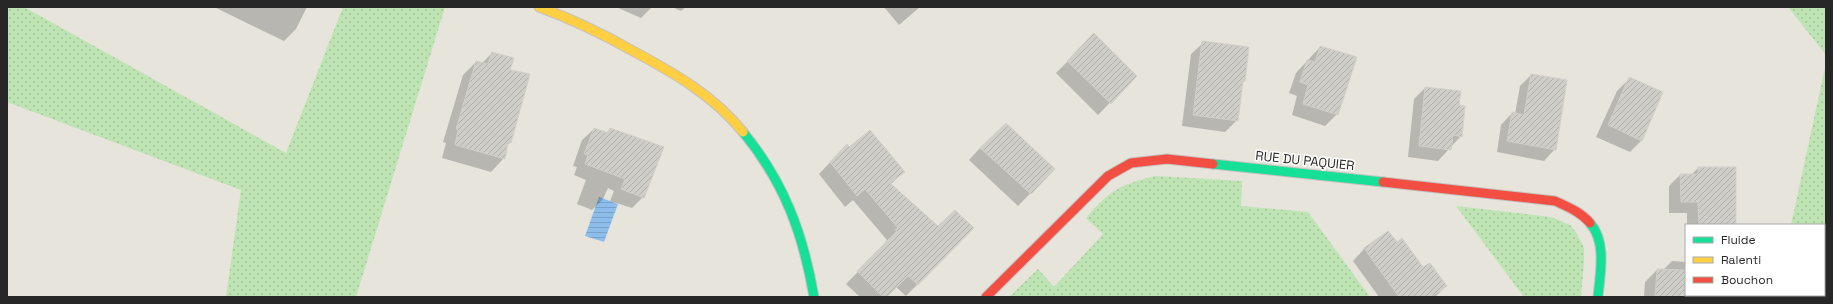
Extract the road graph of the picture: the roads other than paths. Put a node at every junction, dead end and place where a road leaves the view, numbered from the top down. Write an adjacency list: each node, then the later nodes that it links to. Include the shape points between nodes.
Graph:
1 (539, 7): 2 (street, via 622,44 667,69 706,95 733,121 757,150 779,185 803,244)
2 (814, 297)
3 (986, 297): 4 (street, RUE DU PAQUIER, via 1108,176 1131,163 1167,158 1554,201 1573,207 1588,219 1596,230 1600,243 1602,258)
4 (1598, 297)

